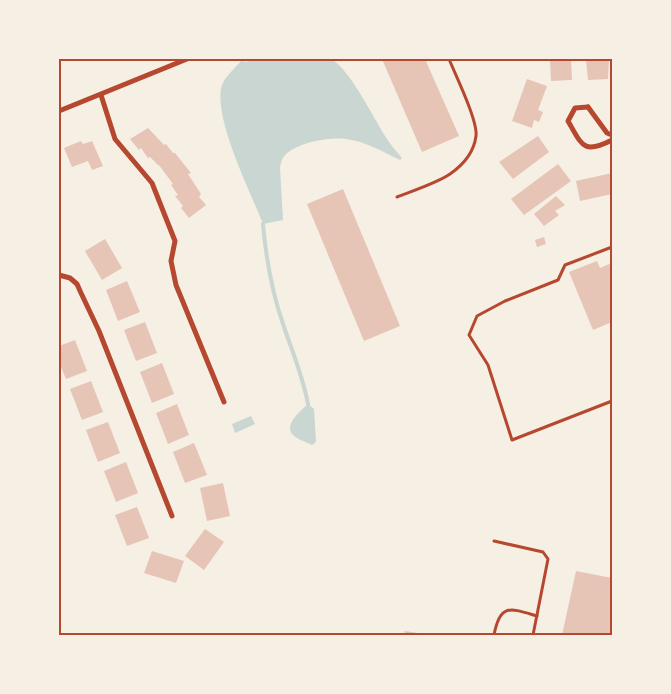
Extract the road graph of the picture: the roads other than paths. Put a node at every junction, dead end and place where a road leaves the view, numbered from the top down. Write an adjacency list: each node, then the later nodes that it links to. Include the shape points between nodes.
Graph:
1 (186, 59): 3 (street)
2 (449, 60): 7 (lane, via 473,120 476,134 473,149 450,174)
3 (100, 95): 4 (street); 11 (street, via 115,139 152,183 174,240 171,261 176,284)
4 (59, 111)
5 (612, 135): 6 (street, via 588,107 575,108 568,121 581,143 590,148)
6 (612, 140)
7 (396, 197)
8 (612, 247): 10 (lane, via 565,265 558,280 477,316 469,335 488,365 512,440)
9 (59, 275): 12 (street, via 77,284)
10 (612, 401)
11 (224, 402)
12 (172, 516)
13 (494, 542): 14 (lane, via 543,552 548,559)
14 (537, 616): 15 (lane, via 516,610 504,612 497,620); 16 (lane)
15 (494, 635)
16 (533, 635)

